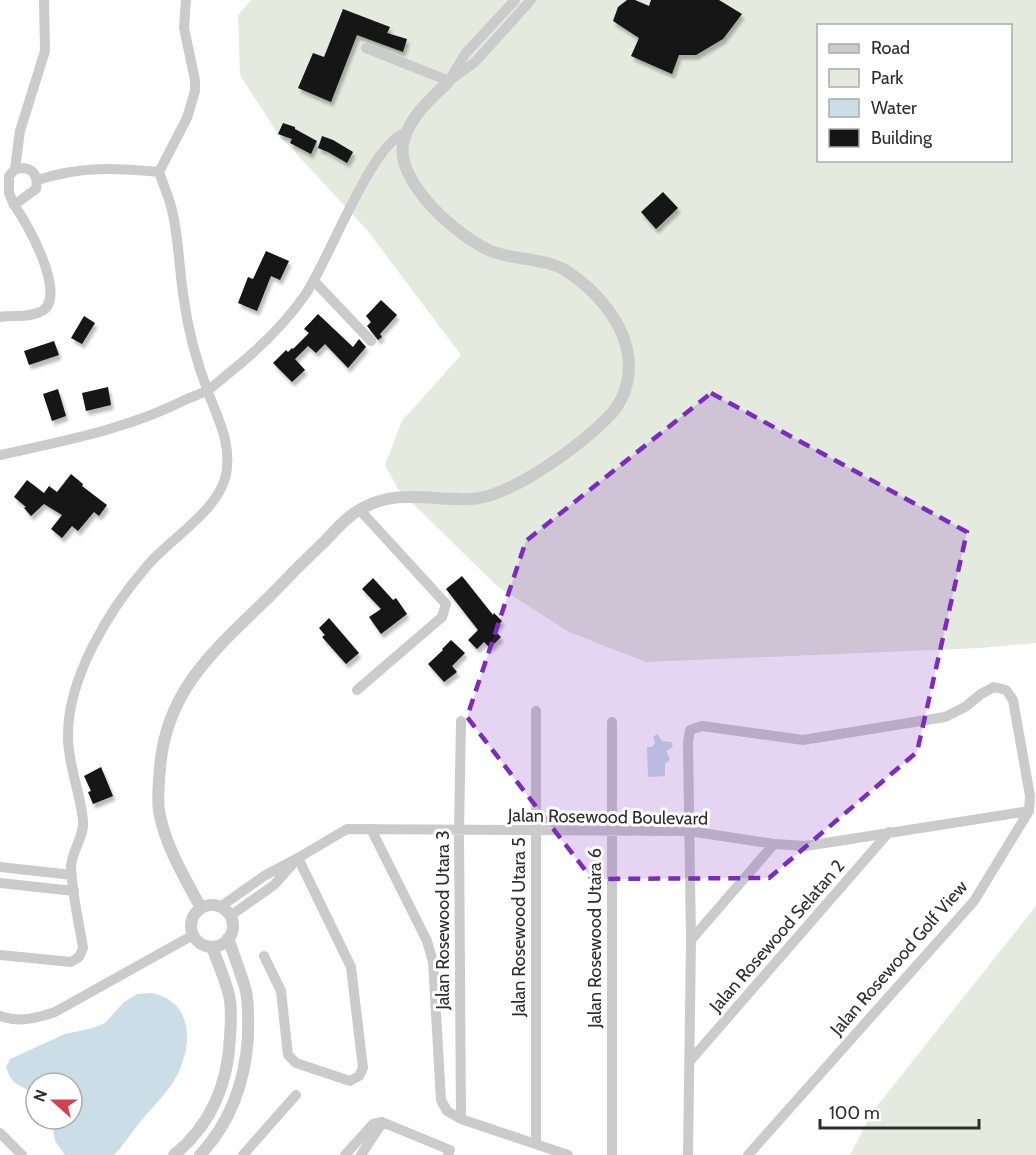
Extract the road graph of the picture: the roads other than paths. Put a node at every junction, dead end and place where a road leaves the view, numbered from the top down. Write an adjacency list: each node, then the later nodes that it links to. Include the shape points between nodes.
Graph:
1 (44, 0): 8 (street, via 45,51 20,131)
2 (186, 0): 9 (street, via 184,28 195,91 187,118)
3 (515, 0): 6 (street, via 465,54)
4 (531, 0): 6 (street, via 475,62)
5 (366, 48): 6 (street)
6 (448, 81): 7 (street, via 414,118)
7 (407, 133): 12 (street, via 396,136 375,161); 17 (street, via 403,143 405,164 417,189 463,234 509,258 545,262 566,270 611,314 624,336 629,357 628,379 622,399 612,413 584,438 515,486 470,499 400,496)
8 (15, 169): 10 (street, via 25,167); 11 (street, via 8,185)
9 (159, 171): 10 (street, via 78,169); 15 (street, via 172,211 184,302)
10 (38, 180): 11 (street, via 36,189)
11 (14, 206): 13 (street, via 36,246 51,293 43,310)
12 (315, 282): 14 (street); 15 (street, via 267,341)
13 (0, 317)
14 (371, 340)
15 (207, 390): 16 (street, via 108,431); 32 (street, via 228,451 220,491 206,511 160,552 122,598 95,643 70,707 70,767 84,822 71,865)
16 (0, 455)
17 (359, 509): 18 (street, via 446,604 442,617); 35 (street, via 209,656 187,685 171,717 161,750 159,810 179,867)
18 (357, 690)
19 (536, 711): 25 (street, Jalan Rosewood Utara 5)
20 (461, 721): 24 (street, Jalan Rosewood Utara 3)
21 (612, 722): 26 (street, Jalan Rosewood Utara 6)
22 (1029, 811): 27 (street, via 1030,796 1013,700 1006,690 994,687 945,717 803,740 702,726 690,730); 28 (street, Jalan Rosewood Boulevard); 60 (street, Jalan Rosewood Golf View, via 974,901)
23 (371, 829): 24 (street, Jalan Rosewood Boulevard); 30 (street, Jalan Rosewood Boulevard, via 347,829); 46 (street, via 434,962 441,1100 447,1111)
24 (459, 831): 25 (street, Jalan Rosewood Boulevard); 46 (street, Jalan Rosewood Utara 3)
25 (536, 831): 26 (street, Jalan Rosewood Boulevard); 49 (street, Jalan Rosewood Utara 5)
26 (612, 831): 27 (street, Jalan Rosewood Boulevard); 58 (street, Jalan Rosewood Utara 6)
27 (688, 831): 29 (street, Jalan Rosewood Boulevard); 39 (street)
28 (889, 832): 29 (street, Jalan Rosewood Boulevard, via 806,846); 44 (street, Jalan Rosewood Selatan 2)
29 (774, 844): 39 (street)
30 (298, 858): 36 (street, Jalan Rosewood Boulevard, via 264,876); 42 (street, via 351,967 363,1068 359,1076 350,1080 296,1063 288,1055 280,991)
31 (0, 867): 32 (street)
32 (72, 875): 34 (street)
33 (0, 883): 34 (street)
34 (74, 891): 41 (street, via 83,948 79,957 71,962)
35 (201, 908): 36 (street, via 207,905); 37 (street, via 192,920)
36 (225, 911): 38 (street, via 232,927)
37 (193, 935): 40 (street, via 201,944); 43 (street, via 55,1012 31,1019)
38 (228, 938): 40 (street); 53 (street, via 246,993 246,1056 228,1116)
39 (691, 940): 44 (street)
40 (212, 947): 52 (street, via 229,996 231,1024 225,1079 200,1130)
41 (0, 955)
42 (264, 956)
43 (0, 1016)
44 (689, 1062): 59 (street)
45 (296, 1095): 54 (street)
46 (461, 1119): 49 (street)
47 (382, 1122): 50 (street); 55 (street, via 373,1124); 56 (street)
48 (0, 1133): 51 (street)
49 (536, 1144): 57 (street)
50 (449, 1153)
51 (22, 1155)
52 (174, 1155)
53 (200, 1155)
54 (243, 1155)
55 (345, 1155)
56 (361, 1155)
57 (568, 1155)
58 (612, 1155)
59 (688, 1155)
60 (748, 1155)

